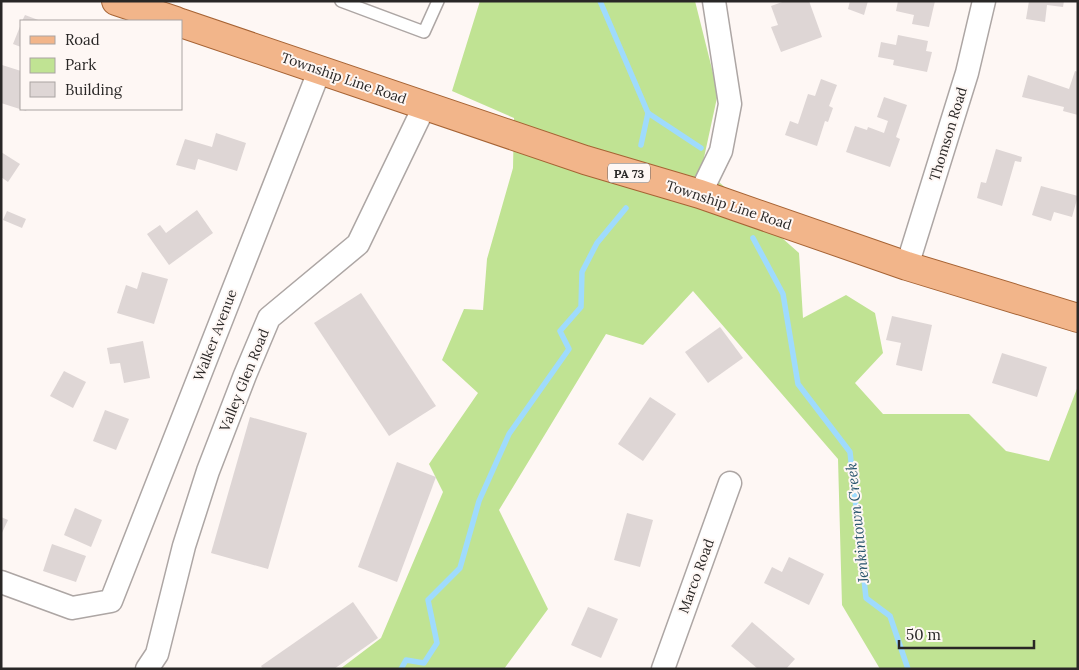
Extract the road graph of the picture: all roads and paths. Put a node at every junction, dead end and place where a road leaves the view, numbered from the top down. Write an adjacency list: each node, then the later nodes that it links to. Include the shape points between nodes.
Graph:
1 (341, 1): 2 (lane, via 424,32)
2 (438, 1)
3 (714, 1): 10 (street, via 730,104 721,151)
4 (984, 1): 11 (street, Thomson Road, via 967,73)
5 (123, 2): 6 (main road)
6 (173, 20)
7 (182, 23): 8 (main road, Township Line Road / PA 73)
8 (320, 69): 9 (main road, Township Line Road / PA 73); 14 (street, Walker Avenue, via 111,601 72,608)
9 (425, 106): 10 (main road, Township Line Road / PA 73, via 585,160); 16 (street, Valley Glen Road, via 358,244 269,318 208,471 184,546 157,654)
10 (700, 194): 11 (main road, Township Line Road / PA 73)
11 (907, 266): 12 (main road, Township Line Road / PA 73)
12 (1078, 318)
13 (730, 483): 15 (street, Marco Road)
14 (1, 582)
15 (665, 668)
16 (147, 669)

